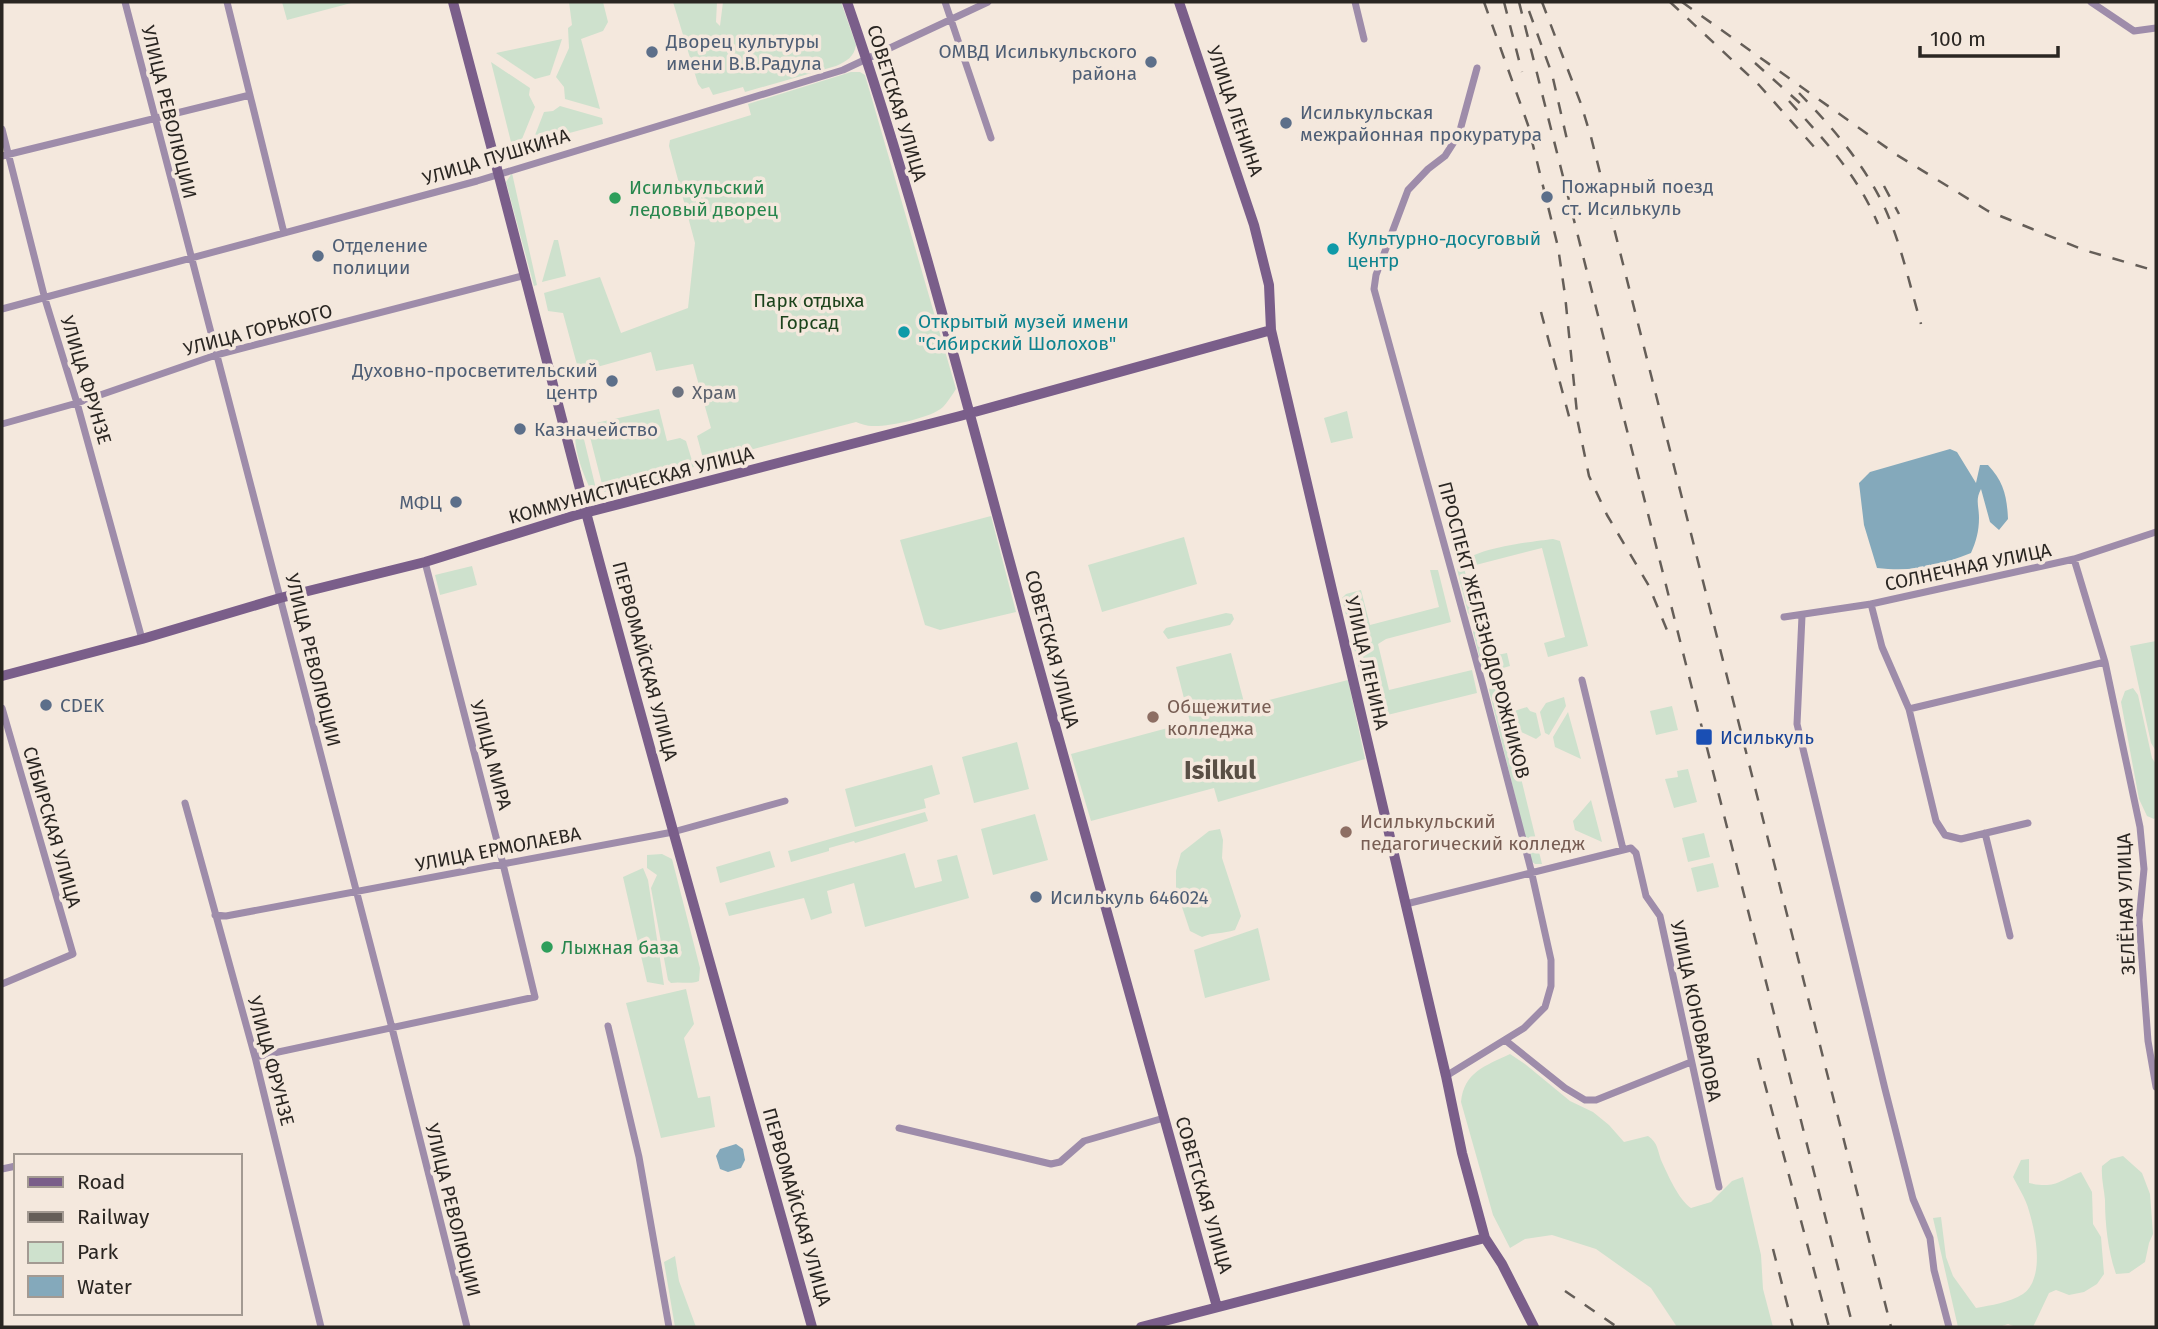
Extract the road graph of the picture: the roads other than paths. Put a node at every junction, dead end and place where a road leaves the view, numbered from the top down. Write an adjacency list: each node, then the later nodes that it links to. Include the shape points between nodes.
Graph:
1 (125, 2): 16 (street, УЛИЦА РЕВОЛЮЦИИ)
2 (227, 2): 15 (street)
3 (453, 2): 20 (street, ПЕРВОМАЙСКАЯ УЛИЦА)
4 (847, 2): 13 (street, СОВЕТСКАЯ УЛИЦА)
5 (945, 2): 10 (street)
6 (988, 2): 10 (street, УЛИЦА ПУШКИНА)
7 (1179, 2): 26 (street, УЛИЦА ЛЕНИНА, via 1254,225 1269,285)
8 (1355, 2): 12 (street)
9 (2091, 2): 11 (street, via 2134,31)
10 (952, 20): 13 (street, УЛИЦА ПУШКИНА); 18 (street)
11 (2156, 28)
12 (1364, 39)
13 (867, 59): 20 (street, УЛИЦА ПУШКИНА, via 779,90); 29 (street, СОВЕТСКАЯ УЛИЦА)
14 (1477, 68): 52 (street, ПРОСПЕКТ ЖЕЛЕЗНОДОРОЖНИКОВ, via 1459,134 1445,156 1408,190 1374,289)
15 (250, 95): 16 (street); 21 (street)
16 (155, 120): 19 (street); 22 (street, УЛИЦА РЕВОЛЮЦИИ)
17 (2, 128): 19 (street, УЛИЦА ФРУНЗЕ)
18 (991, 138)
19 (5, 156): 24 (street, УЛИЦА ФРУНЗЕ)
20 (499, 172): 21 (street, УЛИЦА ПУШКИНА); 23 (street, ПЕРВОМАЙСКАЯ УЛИЦА)
21 (284, 233): 22 (street, УЛИЦА ПУШКИНА)
22 (191, 258): 24 (street, УЛИЦА ПУШКИНА); 27 (street, УЛИЦА РЕВОЛЮЦИИ)
23 (526, 275): 27 (street, УЛИЦА ГОРЬКОГО); 31 (street, ПЕРВОМАЙСКАЯ УЛИЦА)
24 (45, 299): 25 (street, УЛИЦА ПУШКИНА); 28 (street, УЛИЦА ФРУНЗЕ)
25 (2, 309)
26 (1270, 330): 29 (street, КОММУНИСТИЧЕСКАЯ УЛИЦА); 54 (street, УЛИЦА ЛЕНИНА)
27 (216, 355): 28 (street, УЛИЦА ГОРЬКОГО); 35 (street, УЛИЦА РЕВОЛЮЦИИ)
28 (77, 403): 30 (street, УЛИЦА ГОРЬКОГО); 39 (street, УЛИЦА ФРУНЗЕ)
29 (971, 412): 31 (street, КОММУНИСТИЧЕСКАЯ УЛИЦА); 65 (street, СОВЕТСКАЯ УЛИЦА)
30 (2, 424)
31 (586, 513): 34 (street, КОММУНИСТИЧЕСКАЯ УЛИЦА); 48 (street, ПЕРВОМАЙСКАЯ УЛИЦА)
32 (2156, 532): 33 (street, СОЛНЕЧНАЯ УЛИЦА)
33 (2074, 559): 36 (street, СОЛНЕЧНАЯ УЛИЦА); 40 (street, ЗЕЛЁНАЯ УЛИЦА)
34 (425, 562): 35 (street, КОММУНИСТИЧЕСКАЯ УЛИЦА); 51 (street, УЛИЦА МИРА)
35 (280, 598): 39 (street, КОММУНИСТИЧЕСКАЯ УЛИЦА); 53 (street, УЛИЦА РЕВОЛЮЦИИ)
36 (1871, 604): 37 (street, СОЛНЕЧНАЯ УЛИЦА); 44 (street, via 1882,647)
37 (1802, 616): 38 (street, СОЛНЕЧНАЯ УЛИЦА); 76 (street, via 1797,724 1891,1114 1913,1199 1930,1238)
38 (1784, 617)
39 (142, 639): 41 (street, КОММУНИСТИЧЕСКАЯ УЛИЦА)
40 (2105, 662): 44 (street); 64 (street, ЗЕЛЁНАЯ УЛИЦА, via 2140,827 2144,869 2140,931)
41 (2, 676)
42 (1582, 680): 50 (street, УЛИЦА КОНОВАЛОВА)
43 (2, 708): 57 (street, СИБИРСКАЯ УЛИЦА, via 73,954)
44 (1909, 709): 49 (street, via 1936,821 1945,835 1961,839)
45 (785, 801): 48 (street, УЛИЦА ЕРМОЛАЕВА)
46 (185, 803): 55 (street, УЛИЦА ФРУНЗЕ)
47 (2028, 823): 49 (street)
48 (673, 832): 51 (street, УЛИЦА ЕРМОЛАЕВА); 73 (street, ПЕРВОМАЙСКАЯ УЛИЦА)
49 (1985, 833): 56 (street)
50 (1627, 848): 52 (street); 62 (street, УЛИЦА КОНОВАЛОВА, via 1636,853 1646,896 1660,916)
51 (503, 864): 53 (street, УЛИЦА ЕРМОЛАЕВА); 59 (street, УЛИЦА МИРА, via 535,998)
52 (1531, 872): 54 (street); 60 (street, ПРОСПЕКТ ЖЕЛЕЗНОДОРОЖНИКОВ, via 1551,960 1551,986 1545,1007)
53 (356, 891): 55 (street, УЛИЦА ЕРМОЛАЕВА); 59 (street, УЛИЦА РЕВОЛЮЦИИ)
54 (1406, 904): 63 (street, УЛИЦА ЛЕНИНА)
55 (215, 915): 61 (street, УЛИЦА ФРУНЗЕ)
56 (2010, 936)
57 (2, 984)
58 (608, 1026): 72 (street, via 639,1157)
59 (392, 1028): 61 (street); 71 (street, УЛИЦА РЕВОЛЮЦИИ)
60 (1505, 1040): 62 (street, via 1585,1100 1597,1100); 63 (street, ПРОСПЕКТ ЖЕЛЕЗНОДОРОЖНИКОВ)
61 (255, 1057): 70 (street, УЛИЦА ФРУНЗЕ)
62 (1691, 1062): 67 (street, УЛИЦА КОНОВАЛОВА)
63 (1447, 1076): 68 (street, УЛИЦА ЛЕНИНА)
64 (2156, 1087)
65 (1164, 1118): 66 (street, via 1084,1141 1060,1162 1051,1164); 69 (street, СОВЕТСКАЯ УЛИЦА)
66 (899, 1128)
67 (1719, 1187)
68 (1485, 1238): 69 (street); 75 (street, УЛИЦА ЛЕНИНА)
69 (1217, 1307): 74 (street)
70 (321, 1327)
71 (467, 1327)
72 (669, 1327)
73 (812, 1327)
74 (1141, 1327)
75 (1534, 1327)
76 (1949, 1327)

